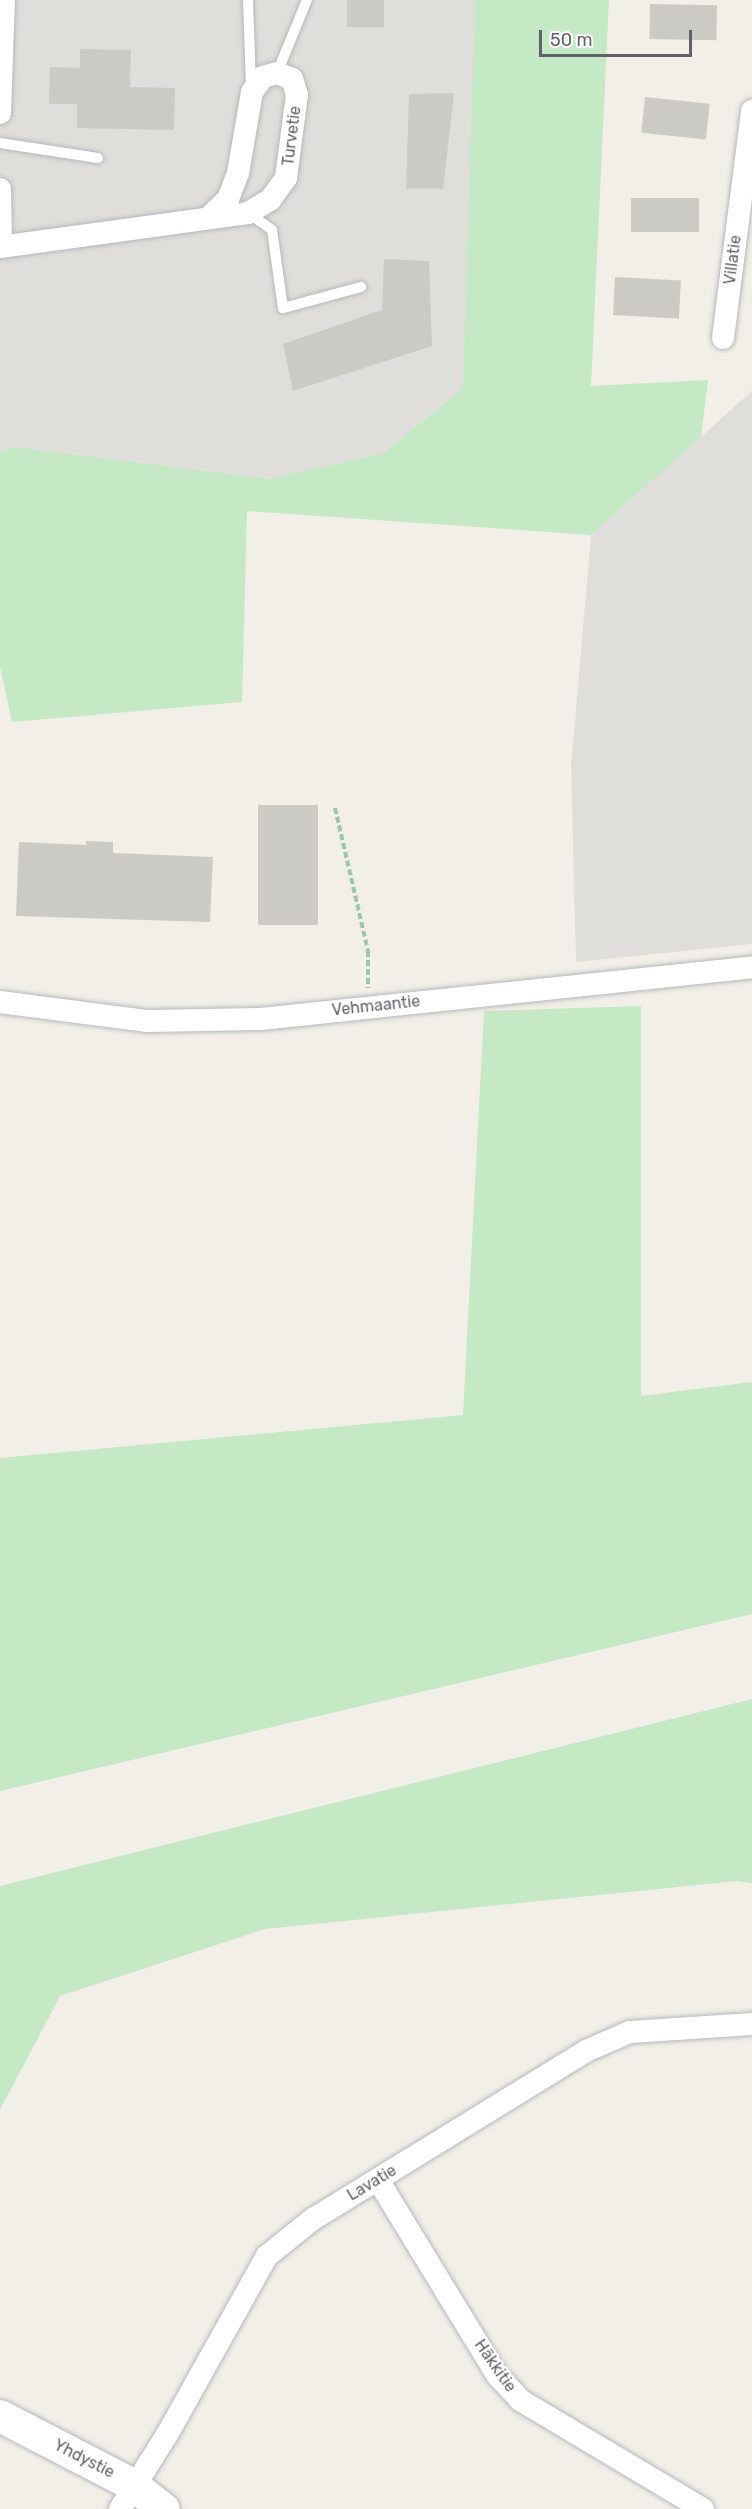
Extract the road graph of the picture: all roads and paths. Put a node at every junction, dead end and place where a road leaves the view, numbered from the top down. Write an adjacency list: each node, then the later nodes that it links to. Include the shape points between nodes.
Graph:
1 (4, 0): 7 (street)
2 (248, 0): 5 (lane)
3 (307, 0): 4 (lane)
4 (277, 73): 5 (street, via 263,77); 11 (street, Turvetie, via 291,79 297,95 286,178 270,200)
5 (252, 92): 12 (street, via 238,173 228,199)
6 (752, 111): 15 (street, Villatie)
7 (0, 113)
8 (0, 143): 9 (lane)
9 (98, 158)
10 (0, 189): 13 (street)
11 (248, 213): 12 (street, Turvetie); 14 (lane, via 272,230 283,308)
12 (208, 218): 13 (street, Turvetie)
13 (1, 247)
14 (361, 287)
15 (723, 338)
16 (335, 808): 19 (path, via 368,951)
17 (752, 967): 19 (street, Vehmaantie)
18 (0, 1002): 19 (street, Vehmaantie, via 146,1021 261,1019)
19 (369, 1007)
20 (752, 2024): 21 (street, Lavatie, via 640,2031 597,2046)
21 (378, 2180): 23 (street, Lavatie, via 313,2219 267,2256 168,2433); 25 (street, Häkkitie, via 497,2375 520,2400)
22 (0, 2416): 23 (street, Yhdystie)
23 (127, 2497): 24 (street, Yhdystie)
24 (164, 2509)
25 (703, 2509)

